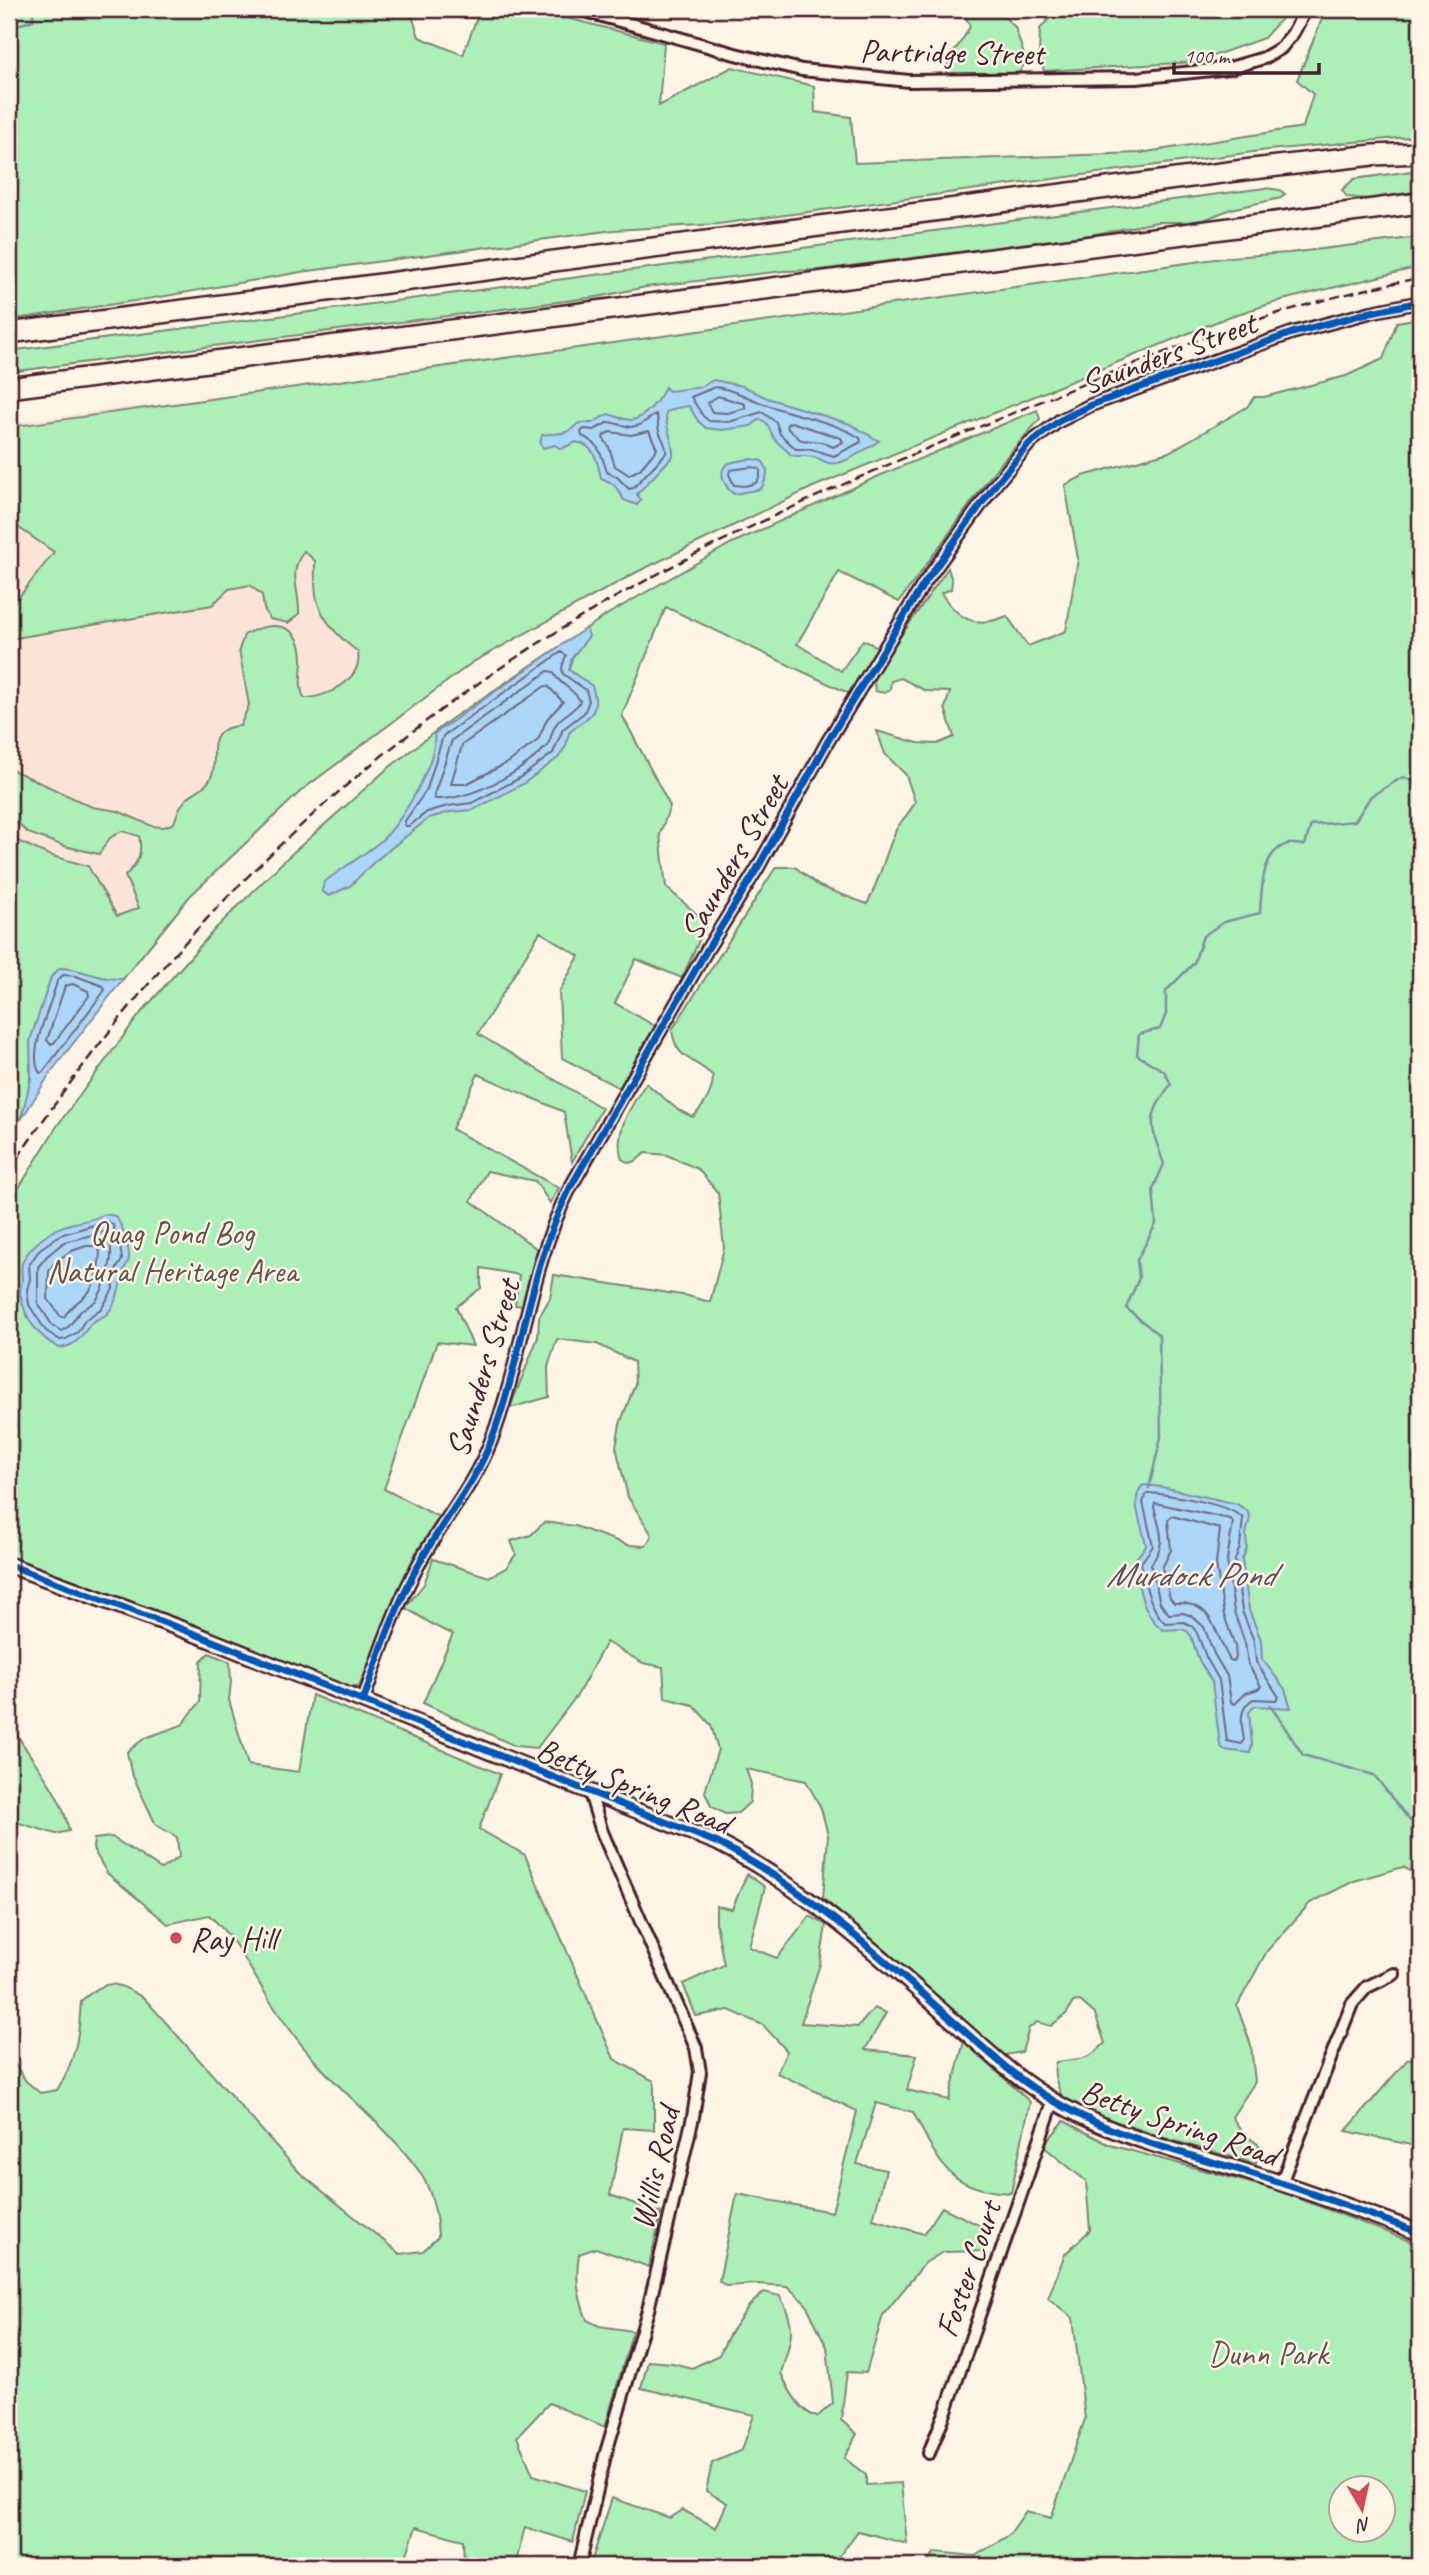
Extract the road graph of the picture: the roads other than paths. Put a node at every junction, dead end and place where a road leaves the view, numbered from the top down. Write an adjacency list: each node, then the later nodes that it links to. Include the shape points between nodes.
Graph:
1 (578, 9): 2 (street, Partridge Street, via 802,70 909,81 1137,78 1230,68 1281,48)
2 (1306, 9)
3 (1420, 153): 6 (highway, via 1256,169)
4 (1420, 203): 7 (highway)
5 (1420, 302): 9 (street, Saunders Street, via 1292,333 1105,399 1039,435 995,485 923,585 844,713 566,1194 540,1261 488,1450 413,1574)
6 (9, 333)
7 (9, 388)
8 (9, 1565): 9 (street, Betty Spring Road)
9 (363, 1702): 10 (street, Betty Spring Road)
10 (590, 1793): 12 (street, Betty Spring Road, via 718,1843 780,1879); 16 (street, Willis Road, via 601,1832 696,2048 700,2072 648,2310 605,2456)
11 (1394, 1973): 13 (street, via 1367,1987 1352,2004)
12 (1053, 2102): 13 (street, Betty Spring Road, via 1118,2133); 15 (street, Foster Court)
13 (1281, 2183): 14 (street, Betty Spring Road)
14 (1420, 2233)
15 (929, 2453)
16 (579, 2566)

